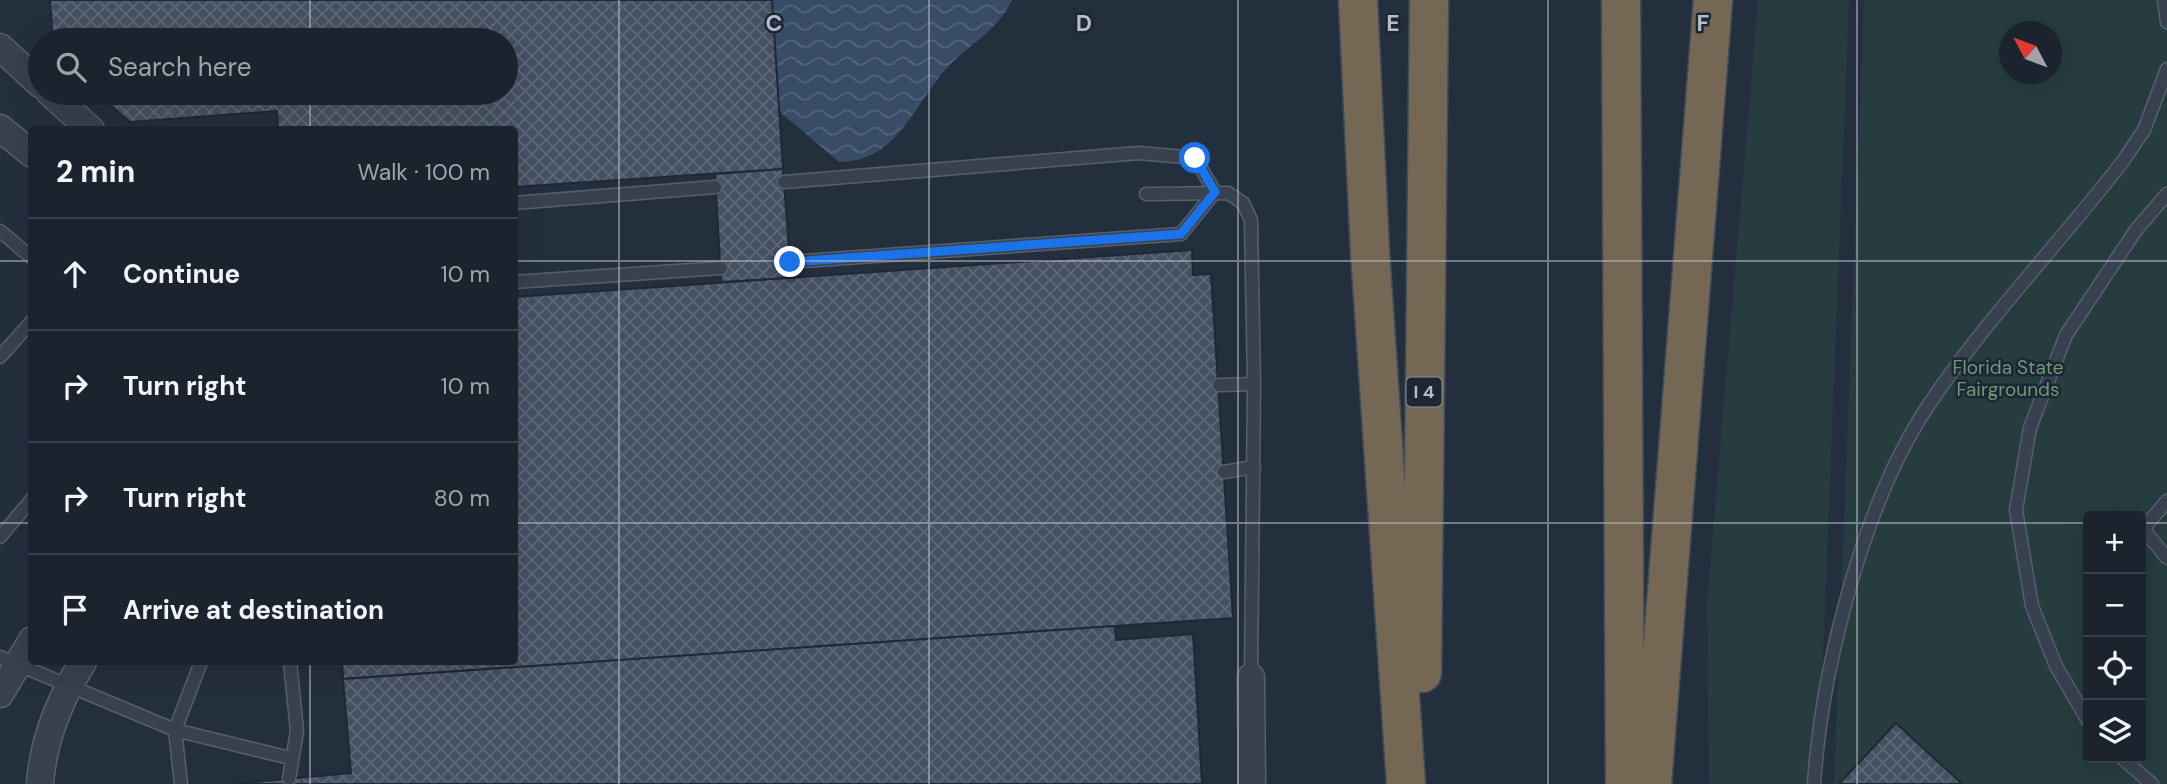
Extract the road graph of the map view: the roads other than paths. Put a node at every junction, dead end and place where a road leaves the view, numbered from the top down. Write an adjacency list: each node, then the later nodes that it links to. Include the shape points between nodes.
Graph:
1 (1358, 0): 51 (highway)
2 (1429, 0): 52 (highway, I 4)
3 (1621, 0): 53 (highway)
4 (1713, 0): 54 (highway)
5 (2165, 0): 6 (lane)
6 (2167, 22)
7 (0, 47): 9 (street)
8 (2167, 69): 55 (lane, via 2144,130 1973,345 1902,449 1851,586 1817,731)
9 (28, 73)
10 (63, 105): 11 (street)
11 (87, 126)
12 (0, 128): 13 (street)
13 (28, 152)
14 (784, 182): 16 (lane, via 1139,153 1195,158)
15 (716, 187): 19 (lane)
16 (1215, 192): 17 (lane); 22 (lane, via 1181,234); 27 (lane, via 1228,192 1243,203 1251,220)
17 (1146, 194)
18 (2167, 194): 43 (lane, via 2136,230 2066,335 2030,428 2016,510 2032,606 2056,666)
19 (518, 203)
20 (0, 231): 21 (lane)
21 (28, 255)
22 (790, 262)
23 (721, 268): 24 (lane)
24 (518, 282)
25 (28, 326): 26 (lane)
26 (0, 357)
27 (1254, 384): 28 (lane); 29 (lane)
28 (1219, 385)
29 (1254, 467): 30 (lane); 40 (lane)
30 (1224, 471)
31 (2167, 501): 34 (lane, via 2143,529)
32 (28, 504): 33 (lane)
33 (0, 537)
34 (2167, 558)
35 (28, 644): 36 (street)
36 (8, 661): 41 (lane); 42 (street)
37 (81, 665): 41 (street)
38 (200, 665): 44 (lane)
39 (290, 665): 45 (lane, via 297,731)
40 (1251, 677): 50 (street)
41 (69, 684): 44 (lane); 48 (street, via 49,736)
42 (0, 694)
43 (2083, 712)
44 (175, 730): 45 (lane); 49 (lane)
45 (290, 758): 47 (lane)
46 (2128, 763): 56 (lane)
47 (289, 779)
48 (40, 784)
49 (181, 784)
50 (1252, 784)
51 (1406, 784)
52 (1420, 784)
53 (1625, 784)
54 (1652, 784)
55 (1814, 784)
56 (2152, 784)

